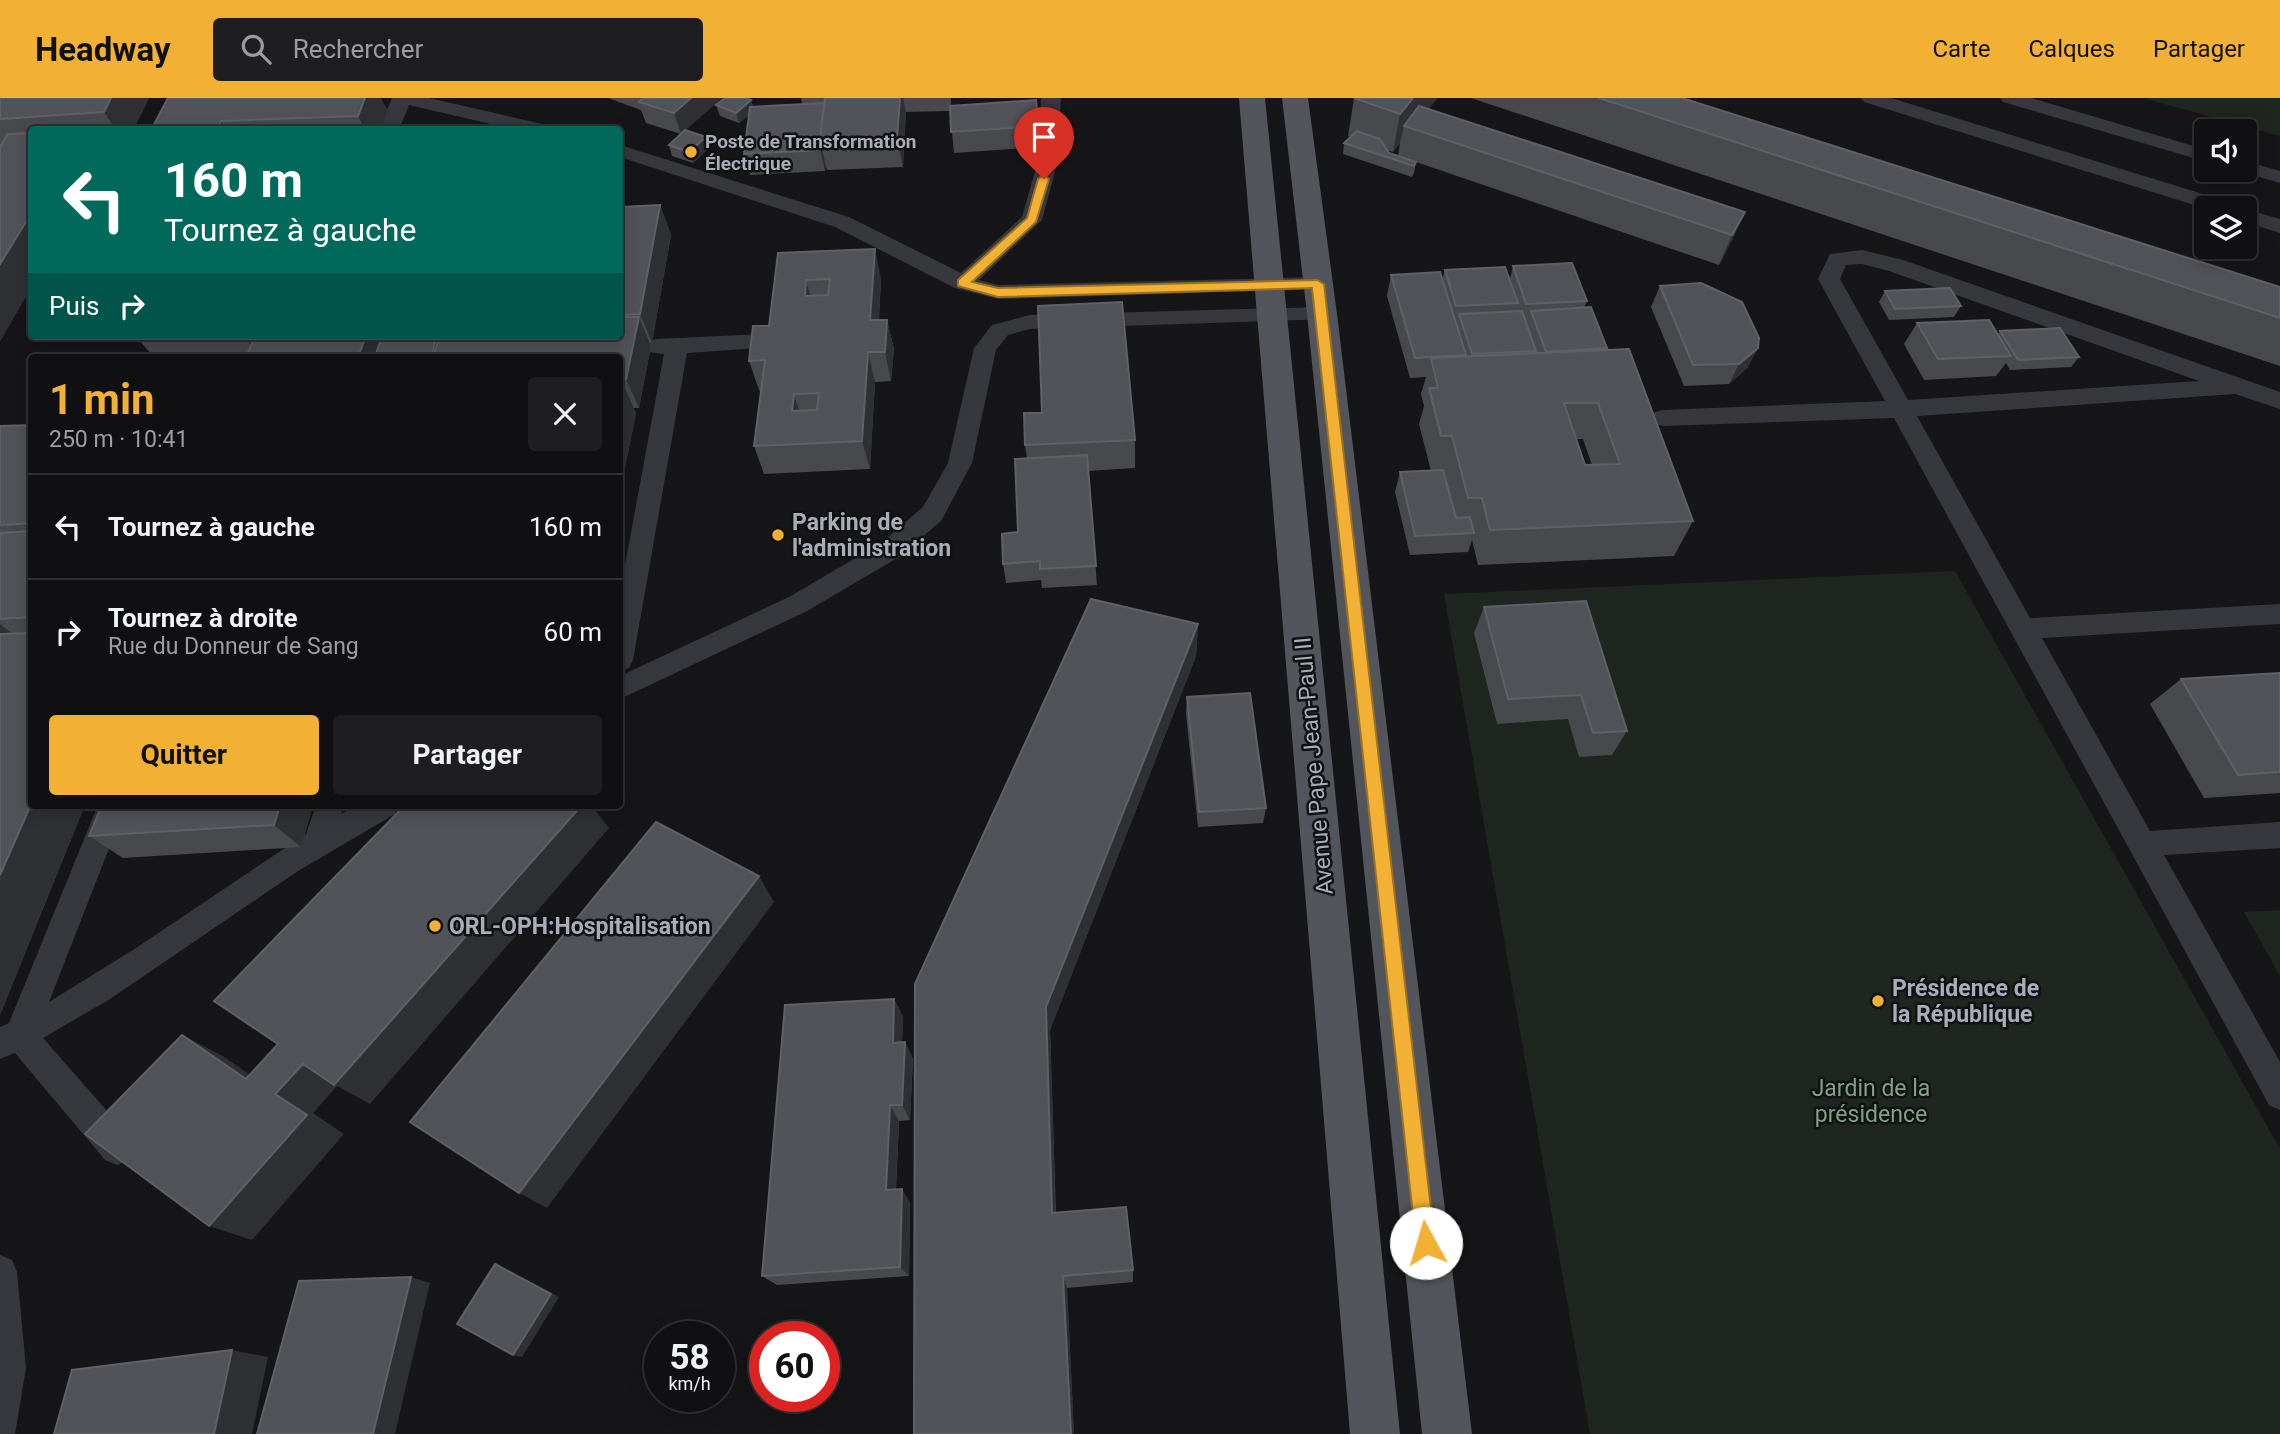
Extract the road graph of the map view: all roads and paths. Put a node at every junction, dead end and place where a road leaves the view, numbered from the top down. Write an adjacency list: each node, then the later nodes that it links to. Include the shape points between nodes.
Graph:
1 (403, 98): 7 (lane); 8 (lane)
2 (1051, 98): 16 (lane, via 1046,164 1032,220)
3 (1252, 98): 18 (main road, Avenue Pape Jean-Paul II)
4 (1295, 98): 17 (main road)
5 (1871, 98): 13 (lane)
6 (2010, 98): 10 (lane)
7 (391, 126)
8 (526, 126)
9 (623, 152): 16 (lane, via 842,222)
10 (2194, 152)
11 (2257, 170): 12 (lane)
12 (2280, 177)
13 (2194, 199)
14 (2257, 219): 15 (lane)
15 (2280, 226)
16 (963, 283): 18 (lane, via 998,292)
17 (1320, 299): 18 (lane); 18 (lane); 40 (main road)
18 (1272, 300): 27 (lane, via 1030,322 1000,330 985,348 960,463 932,514 890,550 798,604); 39 (main road, Avenue Pape Jean-Paul II)
19 (763, 342): 26 (lane, via 667,346)
20 (2244, 386): 21 (lane); 22 (lane); 22 (lane, via 1895,265 1862,257 1838,258 1829,279)
21 (2280, 401)
22 (1903, 409): 23 (lane); 25 (lane)
23 (1663, 418)
24 (2280, 614): 25 (lane)
25 (2024, 629): 33 (lane)
26 (623, 640)
27 (623, 686)
28 (109, 809): 34 (lane)
29 (329, 809): 32 (lane)
30 (377, 809): 32 (lane)
31 (2280, 835): 33 (lane)
32 (319, 840): 34 (lane, via 142,963)
33 (2142, 844): 35 (lane)
34 (10, 1039): 36 (lane)
35 (2280, 1094)
36 (117, 1148)
37 (0, 1272): 38 (lane, via 8,1368)
38 (0, 1426)
39 (1375, 1434)
40 (1447, 1434)

